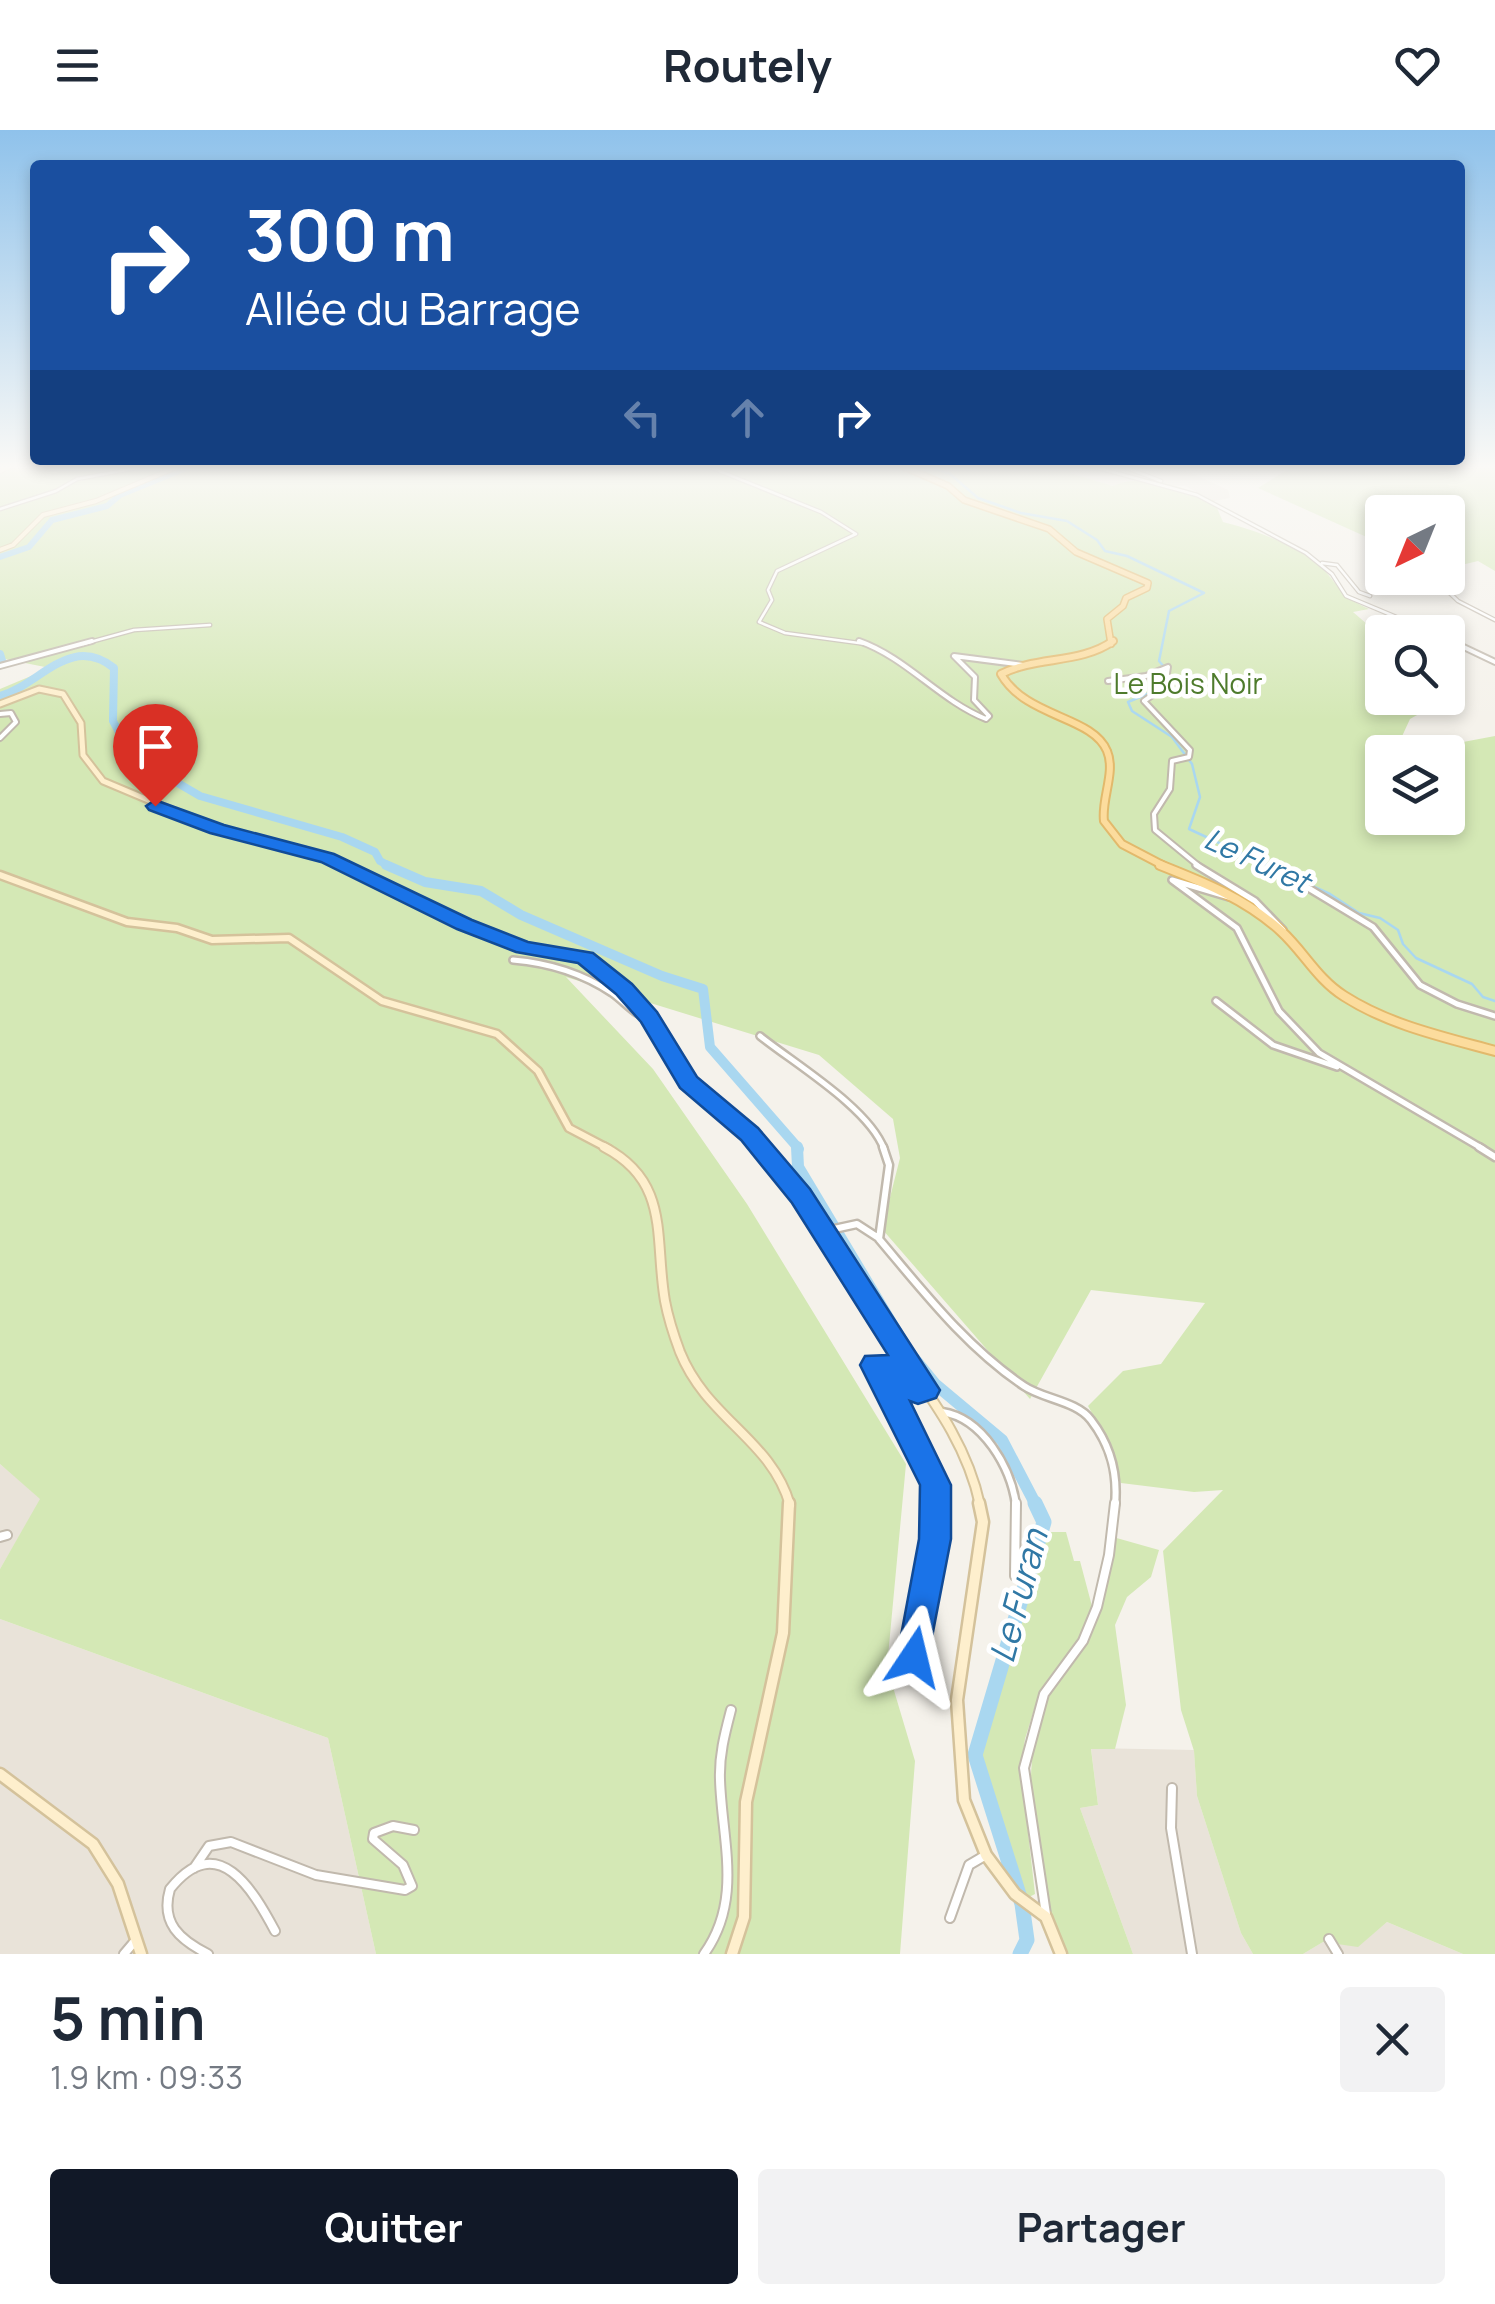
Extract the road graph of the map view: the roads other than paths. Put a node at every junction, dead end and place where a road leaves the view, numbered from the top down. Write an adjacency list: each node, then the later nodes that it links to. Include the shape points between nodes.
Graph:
1 (819, 551): 12 (street, via 777,571 768,590 772,600 758,622 771,630 848,636 875,647 956,708 986,719 974,700 975,677 954,656)
2 (1075, 551): 12 (main road, via 1148,582 1147,588 1126,598 1107,620 1113,643 1076,658)
3 (1301, 551): 4 (street)
4 (1319, 563): 6 (street, via 1337,565 1358,592); 7 (street, via 1346,596)
5 (1452, 595): 8 (street)
6 (1370, 596)
7 (1391, 615)
8 (1495, 620)
9 (210, 625): 13 (street, via 134,630)
10 (1465, 648): 11 (street)
11 (1495, 662)
12 (1023, 664): 20 (main road, via 1002,676 1016,696 1105,746 1110,763 1100,809 1111,834 1135,852)
13 (2, 666)
14 (1108, 681): 21 (street, via 1166,668 1165,686 1144,701 1190,750 1172,761 1155,830 1250,897)
15 (0, 704): 25 (street, via 39,689 63,694 81,723 82,755 103,781 217,829 328,858 508,942 585,958)
16 (0, 714): 17 (street, via 11,713 16,722)
17 (0, 738)
18 (0, 875): 51 (street, via 127,922 212,940 289,938 382,1001 484,1028 538,1072 569,1128 616,1153 642,1177 656,1206 664,1303 685,1364 708,1400 770,1461 790,1506 783,1632 746,1802 744,1916)
19 (1306, 886): 24 (street, via 1374,927 1420,984)
20 (1232, 896): 21 (main road); 28 (street, via 1172,880 1237,928 1278,1011)
21 (1283, 933): 27 (main road, via 1323,981 1360,1005)
22 (513, 960): 25 (street, via 571,972)
23 (1216, 1001): 28 (street, via 1273,1045)
24 (1495, 1016)
25 (652, 1020): 30 (street, via 688,1082 759,1144)
26 (760, 1036): 31 (street, via 879,1136 889,1165)
27 (1495, 1051)
28 (1340, 1068): 29 (street)
29 (1495, 1158)
30 (827, 1230): 31 (street, via 857,1224); 32 (street)
31 (879, 1239): 42 (street, via 949,1322 1025,1388 1088,1415 1108,1446 1117,1484 1097,1607 1083,1642 1044,1694 1024,1768)
32 (926, 1390): 33 (street); 35 (street, via 918,1392 886,1366 875,1365 935,1485 935,1539)
33 (942, 1412): 34 (street, via 980,1433 1010,1473 1019,1510); 40 (street, via 972,1469 982,1512 957,1700 964,1800)
34 (1015, 1576)
35 (914, 1657)
36 (731, 1710): 50 (street, via 720,1758 726,1917)
37 (1, 1775): 45 (street, via 93,1844 118,1884)
38 (1172, 1788): 53 (street, via 1171,1828)
39 (414, 1830): 41 (street, via 393,1826 373,1839 412,1877 404,1890 316,1875 231,1842 209,1846)
40 (986, 1854): 42 (street, via 1015,1894); 43 (street, via 969,1865)
41 (194, 1868): 44 (street, via 240,1874); 49 (street, via 176,1878 164,1900 185,1942)
42 (1046, 1916): 52 (street)
43 (950, 1918)
44 (274, 1931)
45 (137, 1938): 47 (street); 48 (street)
46 (1329, 1939): 54 (street)
47 (124, 1954)
48 (141, 1954)
49 (208, 1954)
50 (704, 1954)
51 (732, 1954)
52 (1061, 1954)
53 (1192, 1954)
54 (1338, 1954)

